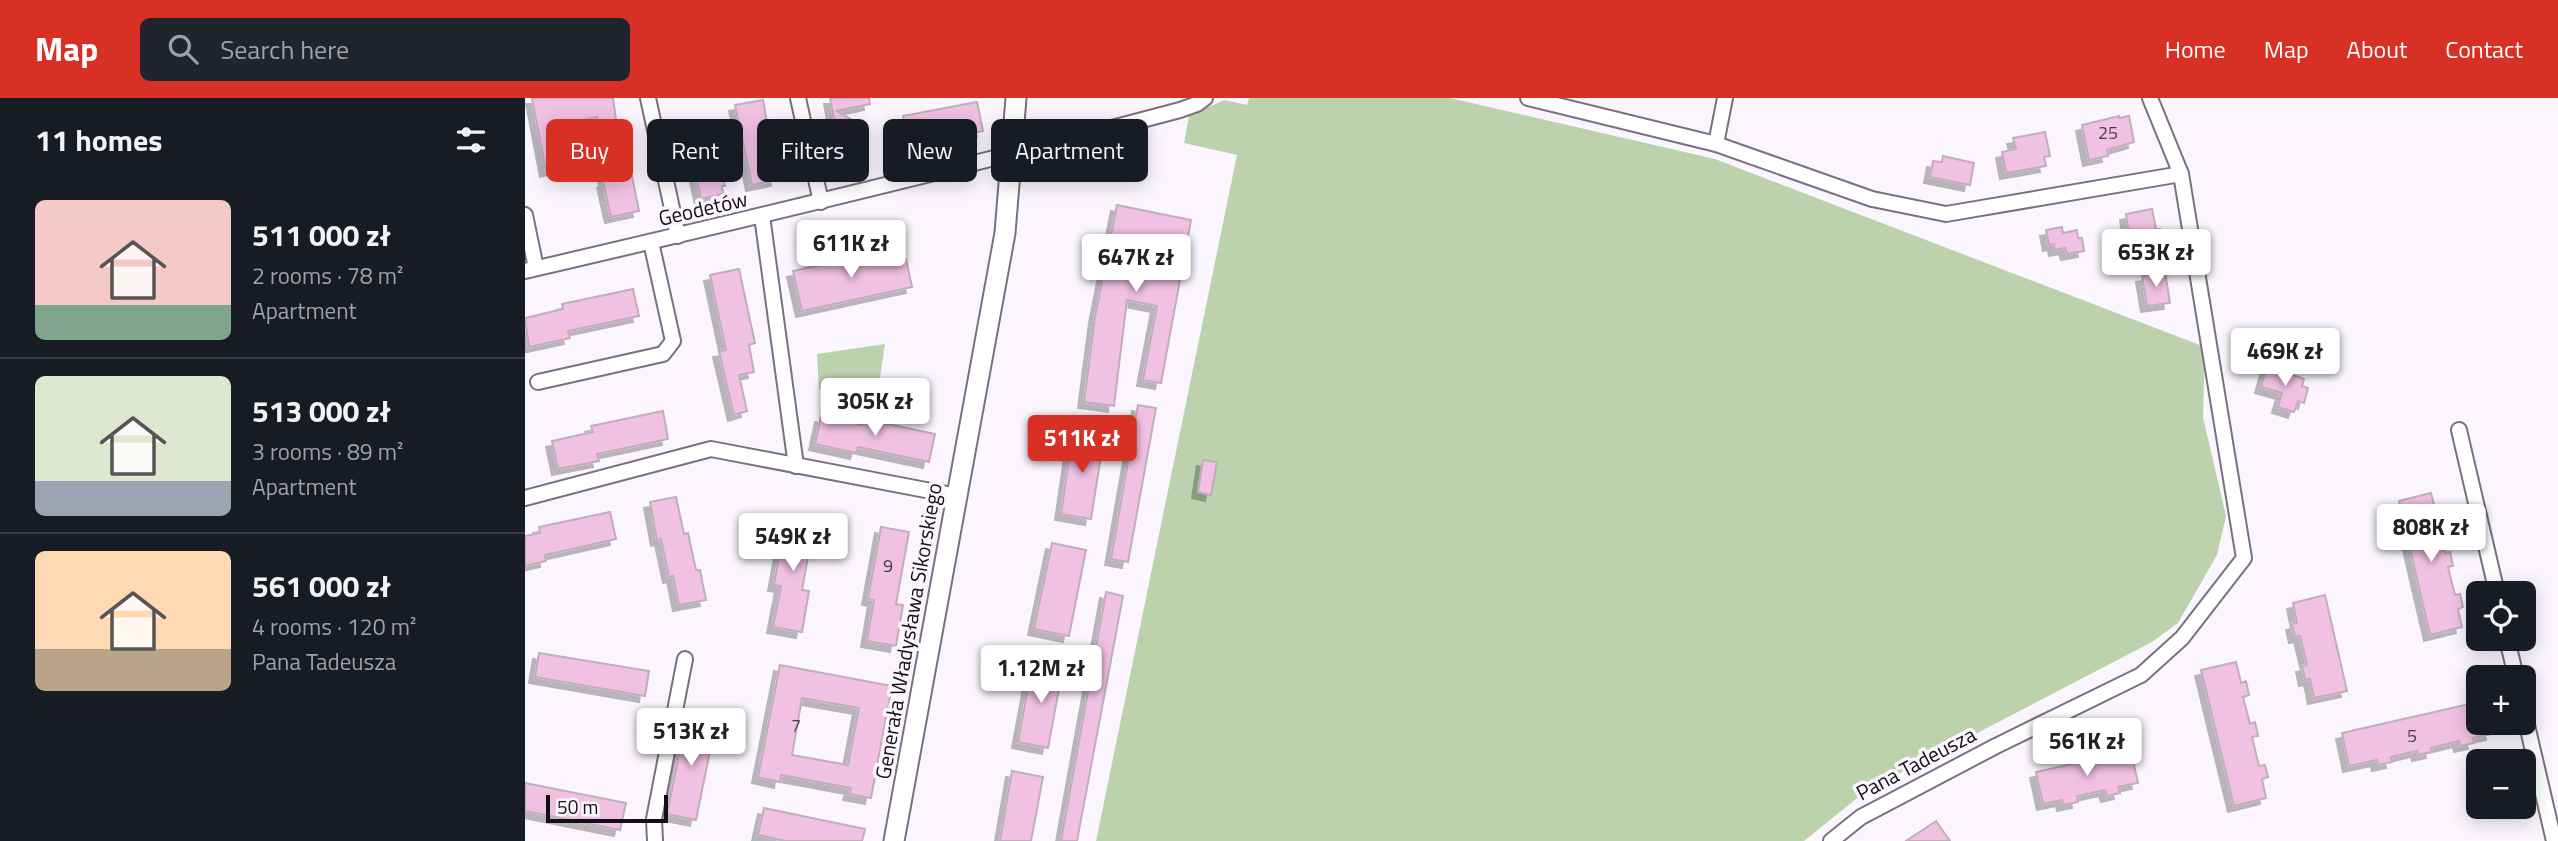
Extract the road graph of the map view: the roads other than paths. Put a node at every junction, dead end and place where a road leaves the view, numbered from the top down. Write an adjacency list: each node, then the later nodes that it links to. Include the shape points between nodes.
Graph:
1 (648, 98): 17 (street)
2 (798, 98): 14 (street)
3 (1016, 98): 8 (street, Generała Władysława Sikorskiego)
4 (1205, 98): 9 (street, Geodetów)
5 (1528, 98): 10 (street)
6 (1725, 98): 10 (street)
7 (2150, 98): 12 (street, Pana Tadeusza)
8 (1015, 119)
9 (1147, 119)
10 (1716, 144): 12 (street, via 1872,199 1946,214)
11 (991, 160): 14 (street, Geodetów)
12 (2181, 174): 30 (street, Pana Tadeusza, via 2244,558 2182,638 2141,675 1861,817)
13 (1010, 182): 23 (street, Generała Władysława Sikorskiego)
14 (821, 202): 16 (street, Geodetów)
15 (525, 215): 19 (street)
16 (762, 216): 17 (street, Geodetów); 22 (street)
17 (678, 236): 18 (street, Geodetów)
18 (651, 242): 19 (street, Geodetów); 20 (street, via 673,341 663,354)
19 (531, 269)
20 (538, 382)
21 (2459, 430): 25 (street)
22 (796, 466): 23 (street); 24 (street, via 711,449)
23 (957, 496): 29 (street, Generała Władysława Sikorskiego)
24 (525, 498)
25 (2494, 581)
26 (685, 659): 28 (street, via 654,819)
27 (2529, 735): 31 (street)
28 (655, 841)
29 (894, 841)
30 (1831, 841)
31 (2554, 841)

